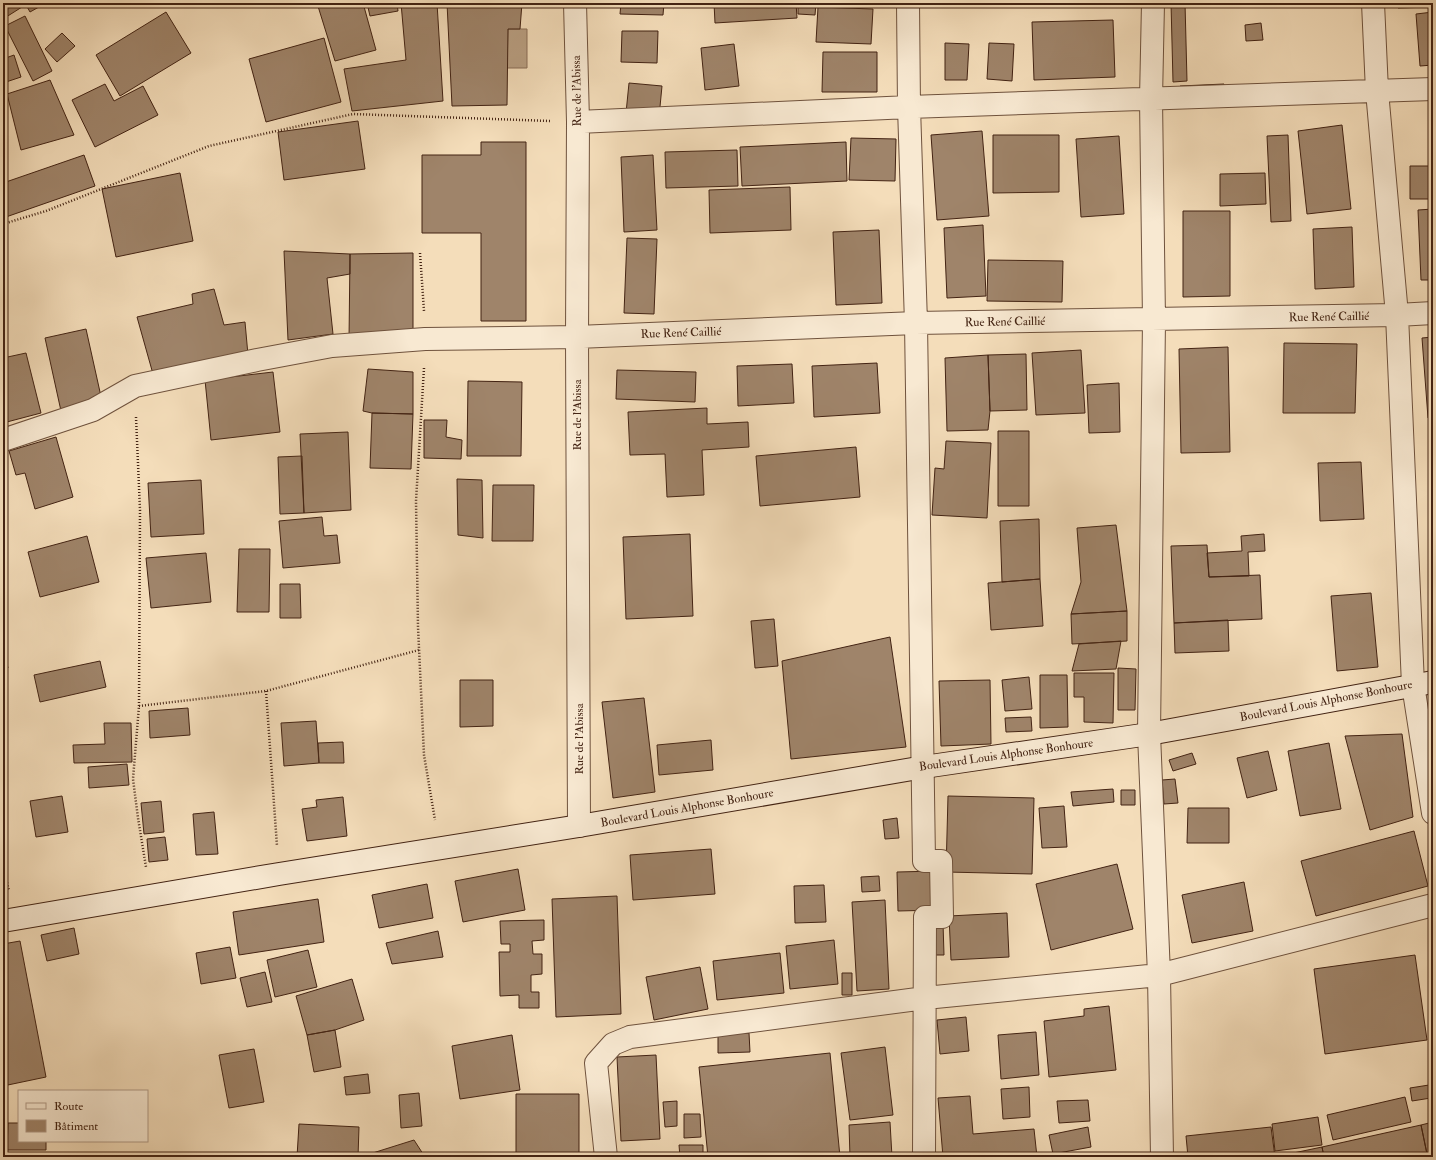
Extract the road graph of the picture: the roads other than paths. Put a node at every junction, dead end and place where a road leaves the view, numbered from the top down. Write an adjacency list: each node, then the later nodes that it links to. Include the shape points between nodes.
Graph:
1 (575, 3): 9 (street, Rue de l'Abissa)
2 (908, 3): 8 (street)
3 (1153, 3): 7 (street)
4 (1374, 3): 6 (street)
5 (1433, 89): 6 (street)
6 (1377, 91): 7 (street); 11 (street)
7 (1151, 99): 8 (street); 12 (street)
8 (909, 107): 9 (street); 13 (street)
9 (578, 122): 14 (street, Rue de l'Abissa)
10 (1433, 313): 11 (street, Rue René Caillié)
11 (1397, 315): 12 (street, Rue René Caillié); 16 (street)
12 (1154, 320): 13 (street, Rue René Caillié); 17 (street)
13 (916, 323): 14 (street, Rue René Caillié); 18 (street)
14 (577, 338): 15 (street, Rue René Caillié, via 425,339 332,346 135,386 93,410); 20 (street, Rue de l'Abissa)
15 (3, 440)
16 (1423, 683): 17 (street, Boulevard Louis Alphonse Bonhoure); 19 (street)
17 (1149, 734): 18 (street, Boulevard Louis Alphonse Bonhoure); 23 (street)
18 (924, 767): 20 (street, Boulevard Louis Alphonse Bonhoure); 24 (street, via 924,861 941,861 942,910 942,917 925,917)
19 (1433, 813)
20 (579, 826): 22 (street, Boulevard Louis Alphonse Bonhoure)
21 (1433, 905): 23 (street)
22 (3, 921)
23 (1159, 975): 24 (street); 27 (street)
24 (925, 998): 25 (street, via 630,1037 613,1044 596,1063); 26 (street)
25 (606, 1157)
26 (924, 1157)
27 (1162, 1157)

